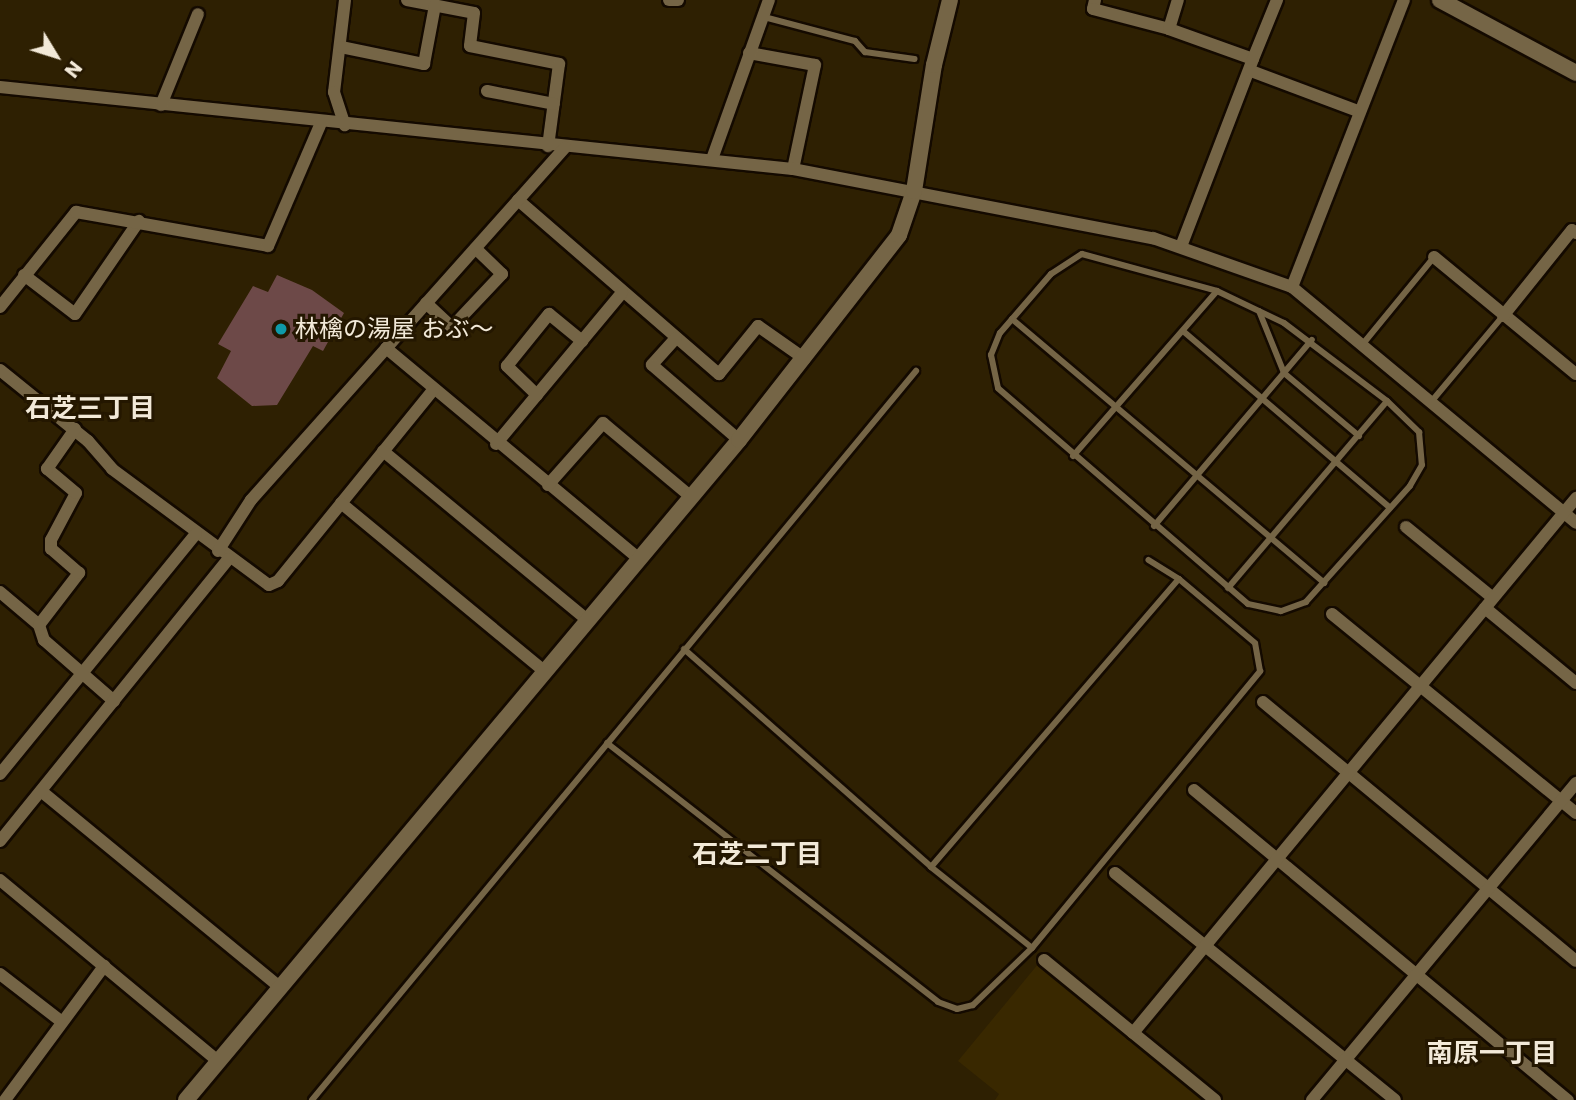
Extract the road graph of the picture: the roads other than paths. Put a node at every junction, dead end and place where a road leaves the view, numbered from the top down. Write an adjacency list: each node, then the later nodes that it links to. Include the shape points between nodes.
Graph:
1 (345, 0): 16 (street)
2 (407, 0): 12 (street)
3 (669, 0): 4 (street)
4 (678, 0)
5 (769, 0): 14 (street)
6 (950, 0): 32 (street, via 934,65)
7 (1095, 0): 15 (street, via 1093,9)
8 (1178, 0): 15 (street)
9 (1277, 0): 19 (street)
10 (1404, 0): 25 (street)
11 (1440, 0): 20 (street)
12 (435, 5): 16 (street, via 424,64); 23 (street, via 474,13 470,46 559,64)
13 (198, 14): 24 (street)
14 (764, 18): 17 (street); 18 (lane, via 855,40 865,52)
15 (1169, 29): 19 (street)
16 (341, 47): 27 (street, via 334,92)
17 (750, 54): 30 (street); 31 (street, via 815,65)
18 (915, 59)
19 (1252, 65): 25 (street); 36 (street)
20 (1576, 73)
21 (0, 87): 24 (street)
22 (487, 91): 23 (street)
23 (554, 104): 28 (street)
24 (161, 105): 26 (street)
25 (1358, 111): 40 (street)
26 (321, 123): 27 (street); 34 (street, via 268,246)
27 (345, 125): 28 (street)
28 (548, 146): 29 (street)
29 (565, 148): 30 (street); 33 (street)
30 (712, 159): 31 (street)
31 (793, 169): 32 (street)
32 (914, 191): 36 (street); 54 (street, via 899,235)
33 (518, 200): 37 (street); 42 (street)
34 (139, 221): 39 (street, via 76,212); 39 (street, via 75,314)
35 (1576, 233): 46 (street, via 1573,230)
36 (1181, 247): 40 (street)
37 (475, 248): 43 (street); 43 (street, via 502,274 452,327)
38 (1434, 257): 46 (street); 52 (lane)
39 (24, 275): 44 (street)
40 (1292, 287): 52 (street)
41 (1217, 291): 45 (lane); 47 (lane, via 1082,254 1051,274); 48 (lane)
42 (621, 293): 49 (street); 51 (street)
43 (426, 303): 53 (street)
44 (0, 307)
45 (1259, 311): 50 (lane); 57 (lane)
46 (1503, 316): 58 (street); 63 (lane)
47 (1012, 319): 64 (lane); 70 (lane, via 994,344 993,378 1004,397)
48 (1184, 331): 61 (lane); 64 (lane)
49 (676, 338): 54 (street, via 719,374 758,326); 67 (street, via 652,365)
50 (1312, 340): 57 (lane); 62 (lane)
51 (582, 341): 60 (street); 60 (street, via 549,314 506,366)
52 (1361, 346): 63 (street)
53 (386, 348): 59 (street); 84 (street, via 251,500)
54 (805, 359): 67 (street)
55 (0, 370): 65 (street)
56 (916, 371): 95 (lane)
57 (1284, 373): 61 (lane); 66 (lane)
58 (1576, 374)
59 (435, 389): 68 (street); 69 (street)
60 (537, 395): 68 (street)
61 (1262, 399): 71 (lane); 72 (lane)
62 (1387, 401): 66 (lane); 77 (lane, via 1410,421 1423,447 1422,466)
63 (1431, 402): 78 (street)
64 (1117, 408): 70 (lane); 72 (lane)
65 (75, 429): 82 (street, via 112,469); 94 (street, via 47,469 76,493 51,540 51,549 79,573)
66 (1359, 436): 71 (lane)
67 (739, 440): 74 (street)
68 (496, 444): 73 (street)
69 (383, 451): 76 (street); 93 (street)
70 (1073, 456): 80 (lane)
71 (1336, 462): 77 (lane); 83 (lane)
72 (1198, 476): 80 (lane); 83 (lane)
73 (548, 485): 74 (street, via 603,423); 85 (street)
74 (691, 496): 85 (street)
75 (1576, 498): 78 (street)
76 (341, 503): 84 (street, via 278,581 269,585); 96 (street)
77 (1390, 508): 88 (lane)
78 (1566, 510): 79 (street); 91 (street)
79 (1576, 523)
80 (1154, 526): 89 (lane)
81 (1406, 527): 91 (street)
82 (196, 534): 84 (street); 97 (street)
83 (1271, 538): 88 (lane); 89 (lane)
84 (223, 555): 100 (street)
85 (639, 559): 93 (street)
86 (1149, 560): 87 (lane)
87 (1179, 579): 112 (lane); 117 (lane, via 1255,643 1260,671)
88 (1324, 583): 89 (lane, via 1306,602 1281,611 1257,608)
89 (1228, 588)
90 (0, 592): 94 (street)
91 (1489, 603): 98 (street); 99 (street)
92 (1332, 614): 99 (street)
93 (587, 620): 96 (street)
94 (39, 625): 97 (street, via 44,640)
95 (684, 649): 102 (lane); 112 (lane)
96 (545, 672): 123 (street)
97 (83, 673): 100 (street); 104 (street)
98 (1576, 683)
99 (1421, 686): 103 (street); 108 (street)
100 (114, 701): 107 (street)
101 (1263, 702): 103 (street)
102 (607, 743): 117 (lane, via 938,1002 957,1009 973,1005); 130 (lane)
103 (1349, 772): 111 (street); 115 (street)
104 (0, 774)
105 (1576, 783): 108 (street)
106 (1194, 790): 111 (street)
107 (41, 791): 110 (street); 123 (street)
108 (1562, 801): 109 (street); 115 (street)
109 (1576, 813)
110 (0, 841)
111 (1277, 859): 116 (street); 122 (street)
112 (931, 867): 117 (lane)
113 (1115, 873): 116 (street)
114 (0, 880): 120 (street)
115 (1488, 889): 119 (street); 122 (street)
116 (1204, 947): 125 (street); 126 (street)
117 (1032, 948)
118 (1044, 960): 125 (street)
119 (1576, 961)
120 (104, 966): 124 (street); 127 (street)
121 (0, 974): 124 (street)
122 (1417, 974): 126 (street); 134 (street)
123 (280, 987): 127 (street)
124 (62, 1023): 128 (street)
125 (1133, 1033): 131 (street)
126 (1346, 1059): 132 (street); 133 (street)
127 (218, 1061): 129 (street)
128 (5, 1100)
129 (186, 1100)
130 (312, 1100)
131 (1214, 1100)
132 (1312, 1100)
133 (1395, 1100)
134 (1568, 1100)

